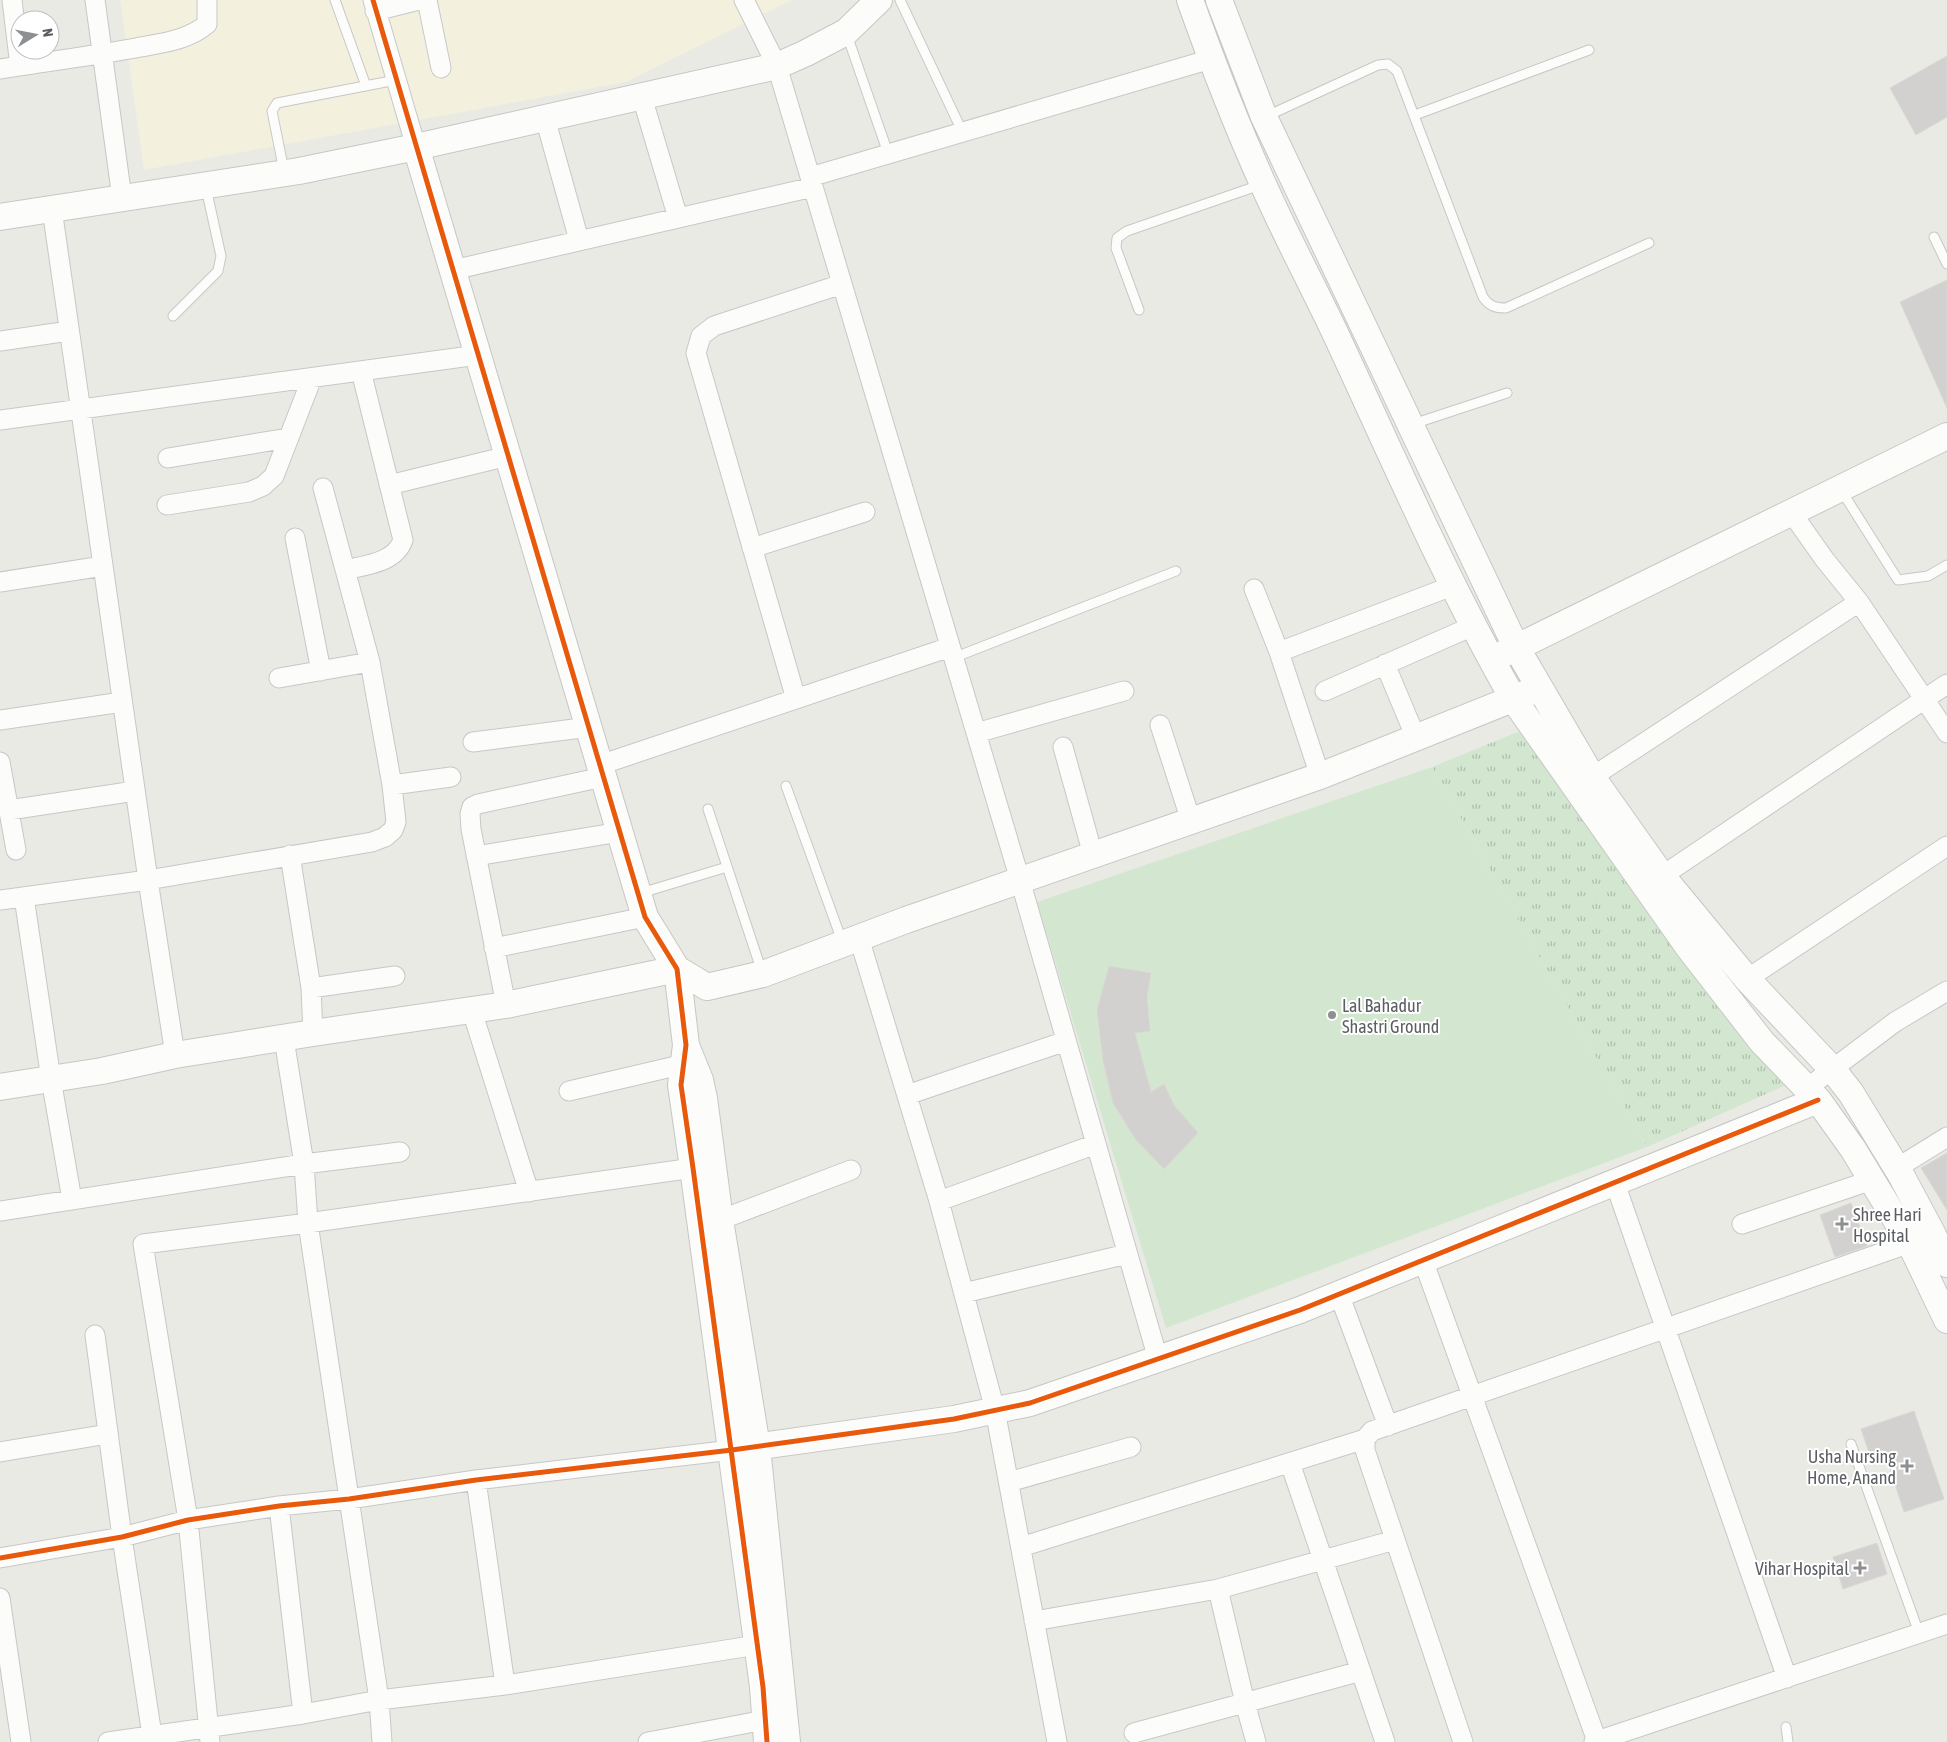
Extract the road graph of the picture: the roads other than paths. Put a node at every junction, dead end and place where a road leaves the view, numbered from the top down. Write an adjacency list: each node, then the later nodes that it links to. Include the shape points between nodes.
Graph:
1 (12, 0): 17 (street)
2 (94, 0): 15 (street)
3 (207, 0): 15 (street, via 207,24 197,33)
4 (335, 0): 22 (lane)
5 (419, 0): 12 (street)
6 (427, 0): 19 (street)
7 (744, 0): 18 (street)
8 (879, 0): 13 (street)
9 (900, 0): 27 (lane)
10 (1190, 0): 16 (street)
11 (1219, 0): 26 (street)
12 (374, 5): 21 (street)
13 (846, 32): 18 (street); 29 (lane)
14 (1589, 50): 24 (lane)
15 (102, 54): 17 (street); 34 (street)
16 (1211, 58): 26 (street); 27 (street)
17 (20, 66): 20 (street)
18 (777, 66): 23 (street); 31 (street)
19 (441, 68)
20 (0, 69)
21 (396, 80): 22 (lane); 28 (street)
22 (366, 86): 30 (lane, via 274,107 272,111)
23 (642, 97): 25 (street); 37 (street)
24 (1415, 115): 26 (lane, via 1397,71 1388,64 1378,65); 40 (lane, via 1488,304 1506,308)
25 (545, 118): 28 (street); 39 (street)
26 (1252, 123): 33 (street); 54 (street)
27 (962, 132): 29 (street)
28 (416, 147): 30 (street); 42 (street)
29 (888, 153): 31 (street)
30 (284, 173): 32 (street)
31 (812, 182): 37 (street); 43 (street)
32 (206, 185): 34 (street); 45 (lane, via 221,256 218,271)
33 (1263, 185): 44 (lane, via 1127,231 1117,238 1116,248); 72 (street)
34 (122, 198): 35 (street)
35 (52, 209): 36 (street); 46 (street)
36 (0, 217)
37 (678, 218): 39 (street)
38 (1934, 237): 41 (lane)
39 (579, 240): 42 (street)
40 (1649, 243)
41 (1947, 264)
42 (453, 270): 48 (street)
43 (842, 284): 66 (street, via 714,326 701,336 696,353); 78 (street)
44 (1139, 310)
45 (173, 316)
46 (69, 331): 47 (street); 52 (street)
47 (0, 341)
48 (478, 355): 49 (street); 57 (street)
49 (361, 371): 50 (street); 59 (street)
50 (312, 378): 52 (street); 56 (street)
51 (1507, 393): 54 (lane)
52 (80, 409): 53 (street); 68 (street)
53 (0, 420)
54 (1410, 425): 76 (street)
55 (1947, 436): 61 (street)
56 (288, 438): 58 (street); 62 (street, via 274,476 264,486 249,492)
57 (508, 456): 59 (street); 94 (street)
58 (168, 458)
59 (389, 486): 69 (street, via 403,540 400,549 382,561)
60 (323, 488): 69 (street)
61 (1839, 488): 64 (street); 67 (lane, via 1898,580 1928,576)
62 (166, 505)
63 (865, 512): 66 (street)
64 (1790, 512): 74 (street); 76 (street)
65 (295, 538): 82 (street)
66 (752, 548): 88 (street)
67 (1947, 565)
68 (103, 566): 71 (street); 91 (street)
69 (345, 570): 80 (street)
70 (1176, 571): 78 (lane)
71 (0, 582)
72 (1452, 586): 75 (street); 77 (street)
73 (1254, 589): 77 (street)
74 (1859, 602): 90 (street); 104 (street)
75 (1473, 626): 79 (street); 81 (street)
76 (1516, 647): 79 (street); 85 (street)
77 (1279, 652): 102 (street)
78 (952, 653): 88 (street); 95 (street)
79 (1491, 660): 89 (street)
80 (370, 662): 82 (street); 105 (street)
81 (1385, 664): 87 (street); 97 (street)
82 (321, 671): 83 (street)
83 (279, 678)
84 (1947, 684): 90 (street)
85 (1540, 688): 89 (street); 104 (street)
86 (1124, 691): 95 (street)
87 (1326, 691)
88 (796, 699): 101 (street)
89 (1514, 700): 97 (street); 143 (street, via 1689,948 1762,1042)
90 (1924, 700): 96 (street); 118 (street)
91 (122, 702): 92 (street); 107 (street)
92 (0, 720)
93 (1160, 725): 110 (street)
94 (589, 727): 98 (street); 101 (street)
95 (976, 733): 120 (street)
96 (1947, 733)
97 (1416, 738): 102 (street)
98 (473, 742)
99 (1063, 747): 115 (street)
100 (0, 762): 109 (street)
101 (602, 771): 111 (street); 116 (street, via 472,807 470,821)
102 (1320, 776): 110 (street)
103 (451, 777): 105 (street)
104 (1592, 777): 118 (street)
105 (392, 785): 114 (street, via 396,822 385,837)
106 (786, 786): 124 (lane)
107 (135, 792): 109 (street); 119 (street)
108 (708, 809): 117 (lane)
109 (9, 810): 113 (street)
110 (1191, 821): 115 (street)
111 (620, 832): 116 (street); 123 (street)
112 (1947, 846): 129 (street)
113 (16, 850)
114 (290, 855): 119 (street); 130 (street)
115 (1093, 855): 120 (street)
116 (476, 856): 125 (street)
117 (727, 867): 123 (lane); 127 (lane)
118 (1662, 876): 129 (street)
119 (148, 880): 121 (street); 137 (street)
120 (1020, 880): 124 (street); 136 (street)
121 (24, 897): 122 (street); 140 (street)
122 (0, 900)
123 (642, 905): 125 (street); 126 (street)
124 (851, 941): 127 (street); 144 (street)
125 (494, 948): 132 (street)
126 (677, 969): 127 (street, via 707,987); 132 (street); 138 (street)
127 (763, 974)
128 (395, 976): 130 (street)
129 (1747, 979): 139 (street)
130 (311, 988): 134 (street)
131 (1947, 991): 139 (street, via 1895,1022)
132 (506, 1005): 133 (street)
133 (472, 1011): 134 (street); 154 (street)
134 (313, 1033): 135 (street)
135 (284, 1039): 137 (street); 148 (street)
136 (1066, 1041): 144 (street); 146 (street)
137 (175, 1056): 140 (street)
138 (687, 1057): 142 (street); 149 (street, via 680,1084); 158 (street, via 704,1098)
139 (1833, 1070): 143 (street); 150 (street)
140 (51, 1079): 141 (street); 155 (street)
141 (0, 1087)
142 (570, 1091)
143 (1812, 1094): 152 (street); 153 (street)
144 (907, 1095): 156 (street)
145 (1947, 1137): 150 (street)
146 (1096, 1144): 156 (street); 162 (street)
147 (400, 1152): 148 (street)
148 (304, 1164): 155 (street); 159 (street)
149 (693, 1168): 154 (street); 178 (street)
150 (1897, 1168): 164 (street)
151 (851, 1170): 158 (street)
152 (1872, 1180): 160 (street); 161 (street)
153 (1615, 1183): 163 (street); 168 (street)
154 (529, 1192): 159 (street)
155 (72, 1200): 157 (street)
156 (939, 1201): 165 (street)
157 (0, 1211)
158 (720, 1220): 178 (street)
159 (308, 1223): 183 (street); 185 (street, via 143,1244)
160 (1742, 1224)
161 (1910, 1243): 167 (street); 168 (street)
162 (1127, 1254): 165 (street); 170 (street)
163 (1423, 1260): 166 (street); 171 (street)
164 (1947, 1264)
165 (964, 1293): 172 (street)
166 (1339, 1294): 170 (street); 173 (street)
167 (1947, 1320)
168 (1666, 1328): 171 (street); 198 (street)
169 (95, 1335): 174 (street)
170 (1158, 1359): 172 (street, via 1030,1403)
171 (1472, 1397): 173 (street); 217 (street)
172 (995, 1410): 178 (street, via 954,1419); 182 (street)
173 (1388, 1426): 175 (street, via 1372,1431)
174 (108, 1434): 179 (street); 186 (street)
175 (1365, 1439): 180 (street); 187 (street, via 1365,1450)
176 (1851, 1444): 195 (lane)
177 (1131, 1447): 182 (street)
178 (744, 1448): 181 (street); 196 (street); 212 (street)
179 (0, 1452)
180 (1290, 1463): 188 (street); 190 (street)
181 (476, 1480): 183 (street); 199 (street)
182 (1008, 1482): 188 (street)
183 (349, 1499): 184 (street); 200 (street)
184 (279, 1506): 185 (street); 202 (street)
185 (188, 1520): 186 (street); 206 (street)
186 (122, 1537): 189 (street); 207 (street)
187 (1395, 1540): 190 (street); 216 (street)
188 (1021, 1547): 193 (street)
189 (0, 1558)
190 (1323, 1559): 191 (street); 197 (street)
191 (1218, 1589): 193 (street); 201 (street)
192 (0, 1598): 208 (street)
193 (1034, 1621): 213 (street)
194 (1947, 1624): 195 (street)
195 (1919, 1633): 198 (street)
196 (757, 1645): 199 (street); 204 (street)
197 (1361, 1671): 201 (street); 215 (street)
198 (1787, 1678): 217 (street)
199 (505, 1685): 200 (street)
200 (379, 1700): 202 (street); 210 (street)
201 (1245, 1703): 205 (street); 214 (street)
202 (303, 1714): 206 (street)
203 (1786, 1727): 218 (lane)
204 (766, 1731): 211 (street)
205 (1134, 1733)
206 (209, 1735): 207 (street)
207 (152, 1739): 209 (street)
208 (21, 1742)
209 (108, 1742)
210 (382, 1742)
211 (648, 1742)
212 (787, 1742)
213 (1057, 1742)
214 (1256, 1742)
215 (1385, 1742)
216 (1463, 1742)
217 (1596, 1742)
218 (1788, 1742)

